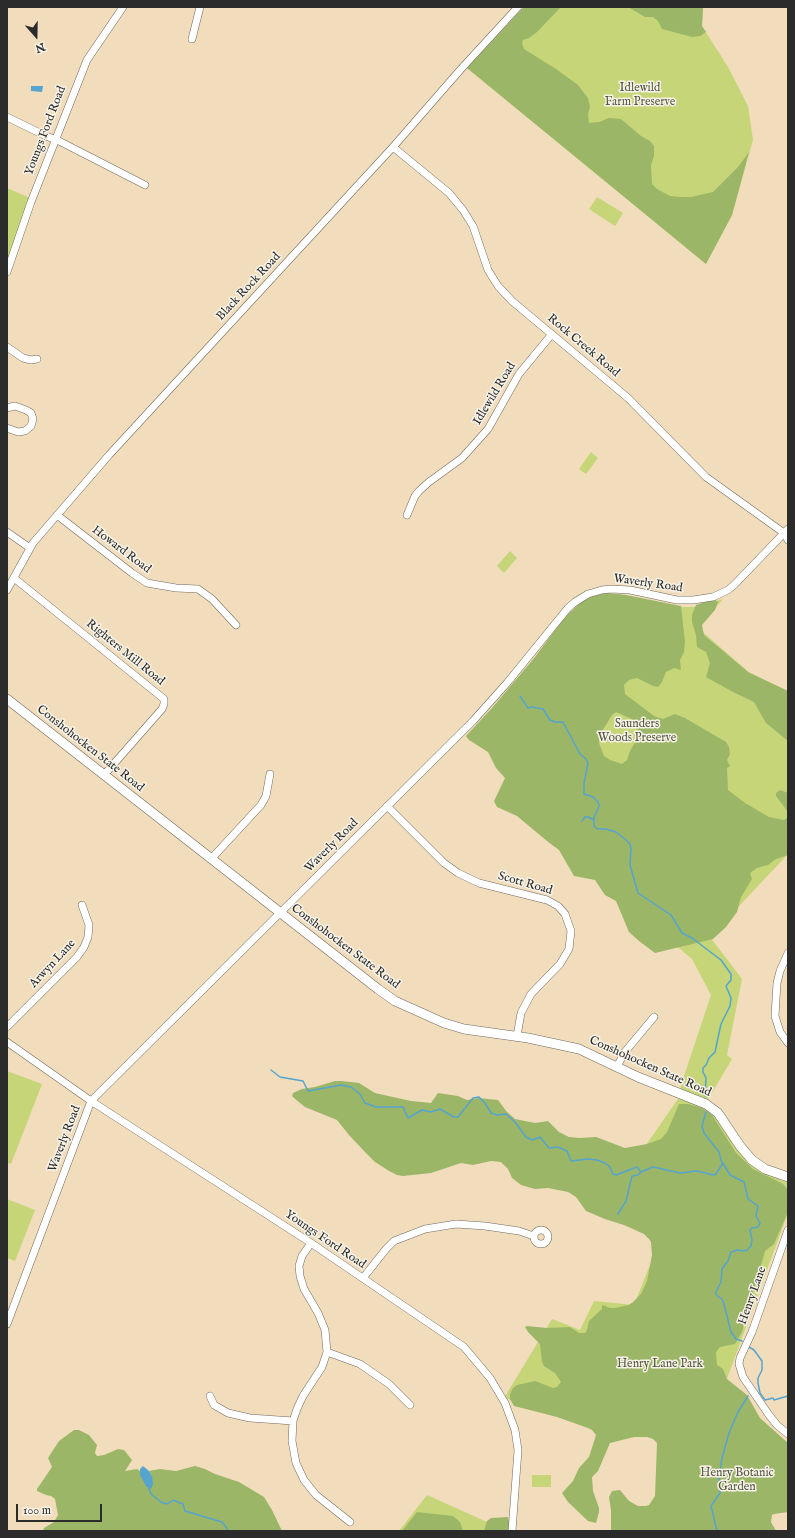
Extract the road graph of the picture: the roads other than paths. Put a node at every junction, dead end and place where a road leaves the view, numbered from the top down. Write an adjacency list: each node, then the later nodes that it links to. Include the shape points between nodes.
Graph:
1 (123, 7): 6 (street, Youngs Ford Road, via 87,60)
2 (200, 7): 4 (street)
3 (518, 7): 7 (street, Black Rock Road)
4 (192, 39)
5 (7, 117): 6 (street)
6 (55, 139): 8 (street); 9 (street, Youngs Ford Road, via 30,202)
7 (393, 147): 10 (street, Rock Creek Road, via 450,194 473,226 488,270 498,286); 15 (street, Black Rock Road)
8 (145, 185)
9 (7, 272)
10 (552, 334): 16 (street, Idlewild Road, via 519,374 485,434 462,458 419,491); 18 (street, Rock Creek Road, via 628,398 706,477)
11 (7, 347): 12 (street, via 23,358)
12 (37, 359)
13 (7, 408): 14 (street, via 15,406 26,410 33,419 31,426 24,431 18,432)
14 (7, 428)
15 (57, 515): 19 (street, Black Rock Road); 22 (street, Howard Road, via 147,583 198,589 212,599)
16 (407, 515)
17 (7, 532): 19 (street)
18 (787, 534): 26 (street, Waverly Road, via 734,585 707,599 677,600 630,590 611,589 594,592 582,598 559,618 474,721)
19 (30, 548): 20 (street, Black Rock Road)
20 (14, 578): 21 (street, Black Rock Road); 25 (street, Righters Mill Road, via 164,699 162,709)
21 (7, 590)
22 (236, 625)
23 (7, 699): 25 (main road, Conshohocken State Road)
24 (270, 774): 27 (street, via 266,796 261,805)
25 (104, 775): 27 (main road, Conshohocken State Road)
26 (388, 806): 29 (street, Waverly Road); 33 (street, Scott Road, via 444,863 458,873 479,883 547,900 558,906 565,914 571,931 569,949 560,964 530,994 521,1013)
27 (211, 859): 29 (main road, Conshohocken State Road)
28 (82, 905): 32 (street, Arwyn Lane, via 89,925 84,947)
29 (280, 913): 33 (main road, Conshohocken State Road, via 395,1001 454,1027); 37 (street, Waverly Road)
30 (788, 953): 35 (street, via 777,983 775,1016 780,1032)
31 (654, 1017): 36 (street, via 624,1053)
32 (7, 1027)
33 (517, 1036): 36 (main road, Conshohocken State Road, via 579,1049)
34 (7, 1042): 37 (street, Youngs Ford Road)
35 (788, 1043)
36 (616, 1067): 38 (main road, Conshohocken State Road, via 711,1106 752,1160 765,1169)
37 (91, 1102): 41 (street, Youngs Ford Road); 43 (street, Waverly Road)
38 (788, 1177)
39 (788, 1230): 48 (street, Henry Lane, via 752,1332 740,1358 739,1369 769,1415)
40 (534, 1236): 42 (street, via 519,1231 456,1224 425,1229 394,1241)
41 (311, 1243): 42 (street, Youngs Ford Road); 44 (street, via 302,1256 300,1276 325,1330)
42 (363, 1278): 50 (street, Youngs Ford Road, via 464,1348 490,1378 505,1403 518,1450)
43 (7, 1324)
44 (327, 1352): 46 (street, via 360,1364 389,1384); 47 (street, via 322,1367 303,1396)
45 (210, 1396): 47 (street, via 214,1405 228,1413 250,1418)
46 (410, 1405)
47 (293, 1421): 49 (street, via 292,1441 296,1463 304,1480 316,1495)
48 (788, 1434)
49 (350, 1522)
50 (512, 1531)

